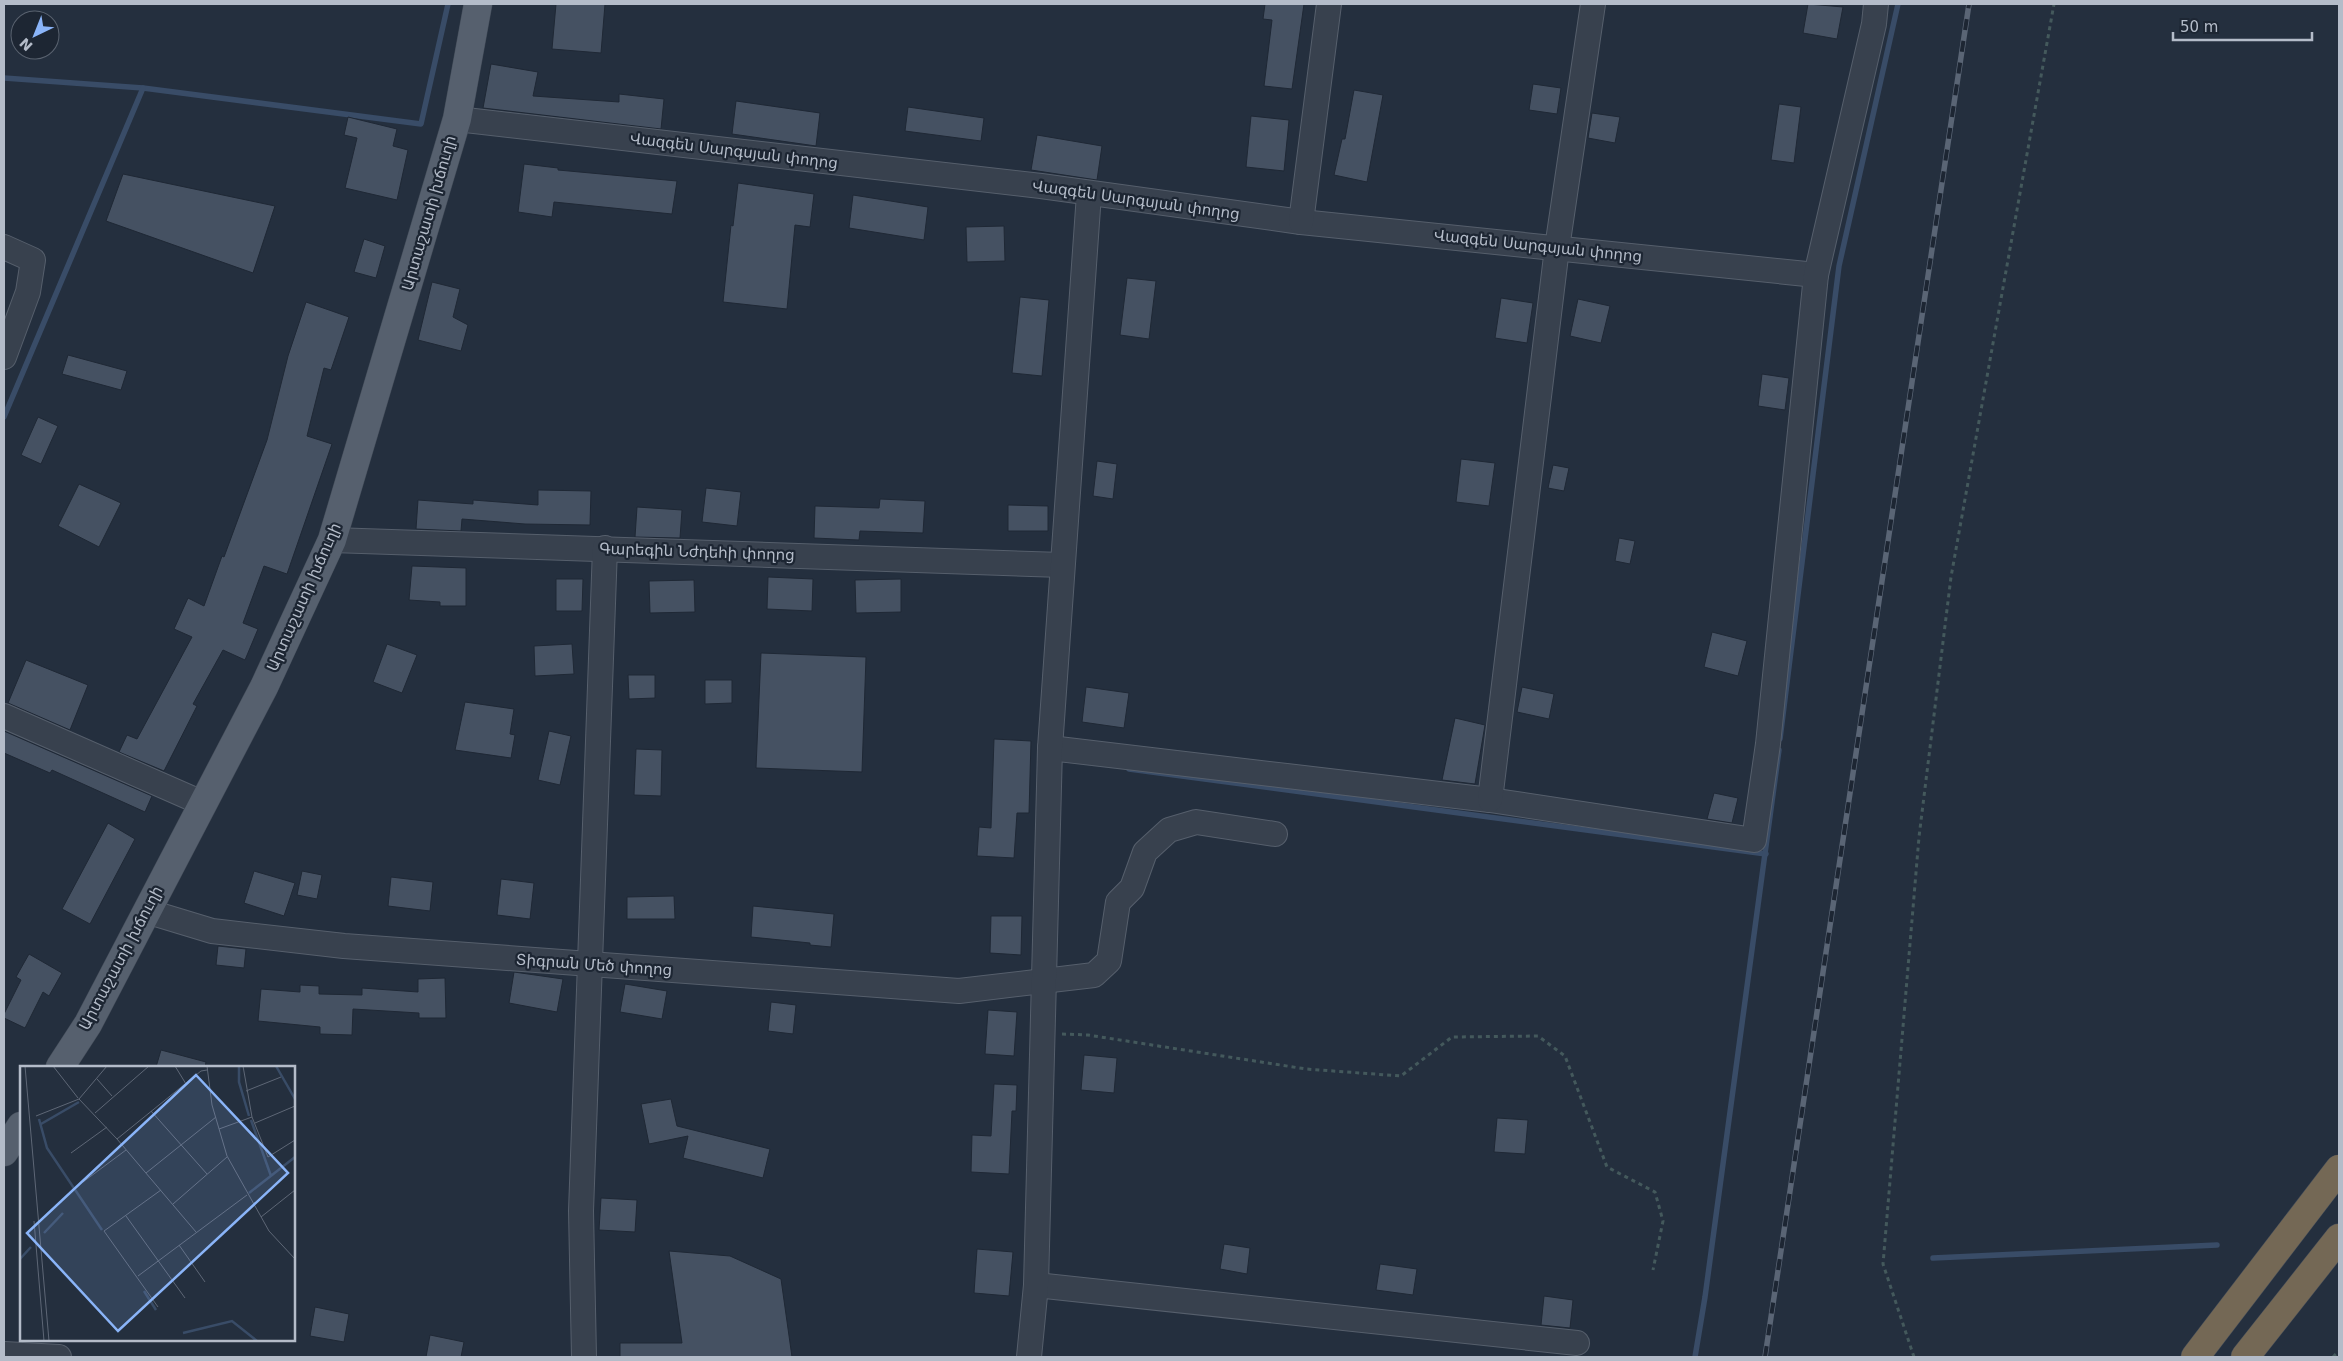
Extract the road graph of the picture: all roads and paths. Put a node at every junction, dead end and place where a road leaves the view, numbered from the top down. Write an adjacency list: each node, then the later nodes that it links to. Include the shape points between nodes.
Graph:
1 (478, 4): 6 (main road, Արտաշատի խճուղի)
2 (1329, 4): 8 (street)
3 (1593, 4): 10 (street)
4 (1876, 4): 11 (street)
5 (2054, 4): 38 (path, via 1951,577 1919,837 1883,1264)
6 (457, 119): 7 (street, Վազգեն Սարգսյան փողոց); 13 (main road, Արտաշատի խճուղի)
7 (1089, 194): 8 (street, Վազգեն Սարգսյան փողոց); 15 (street)
8 (1301, 222): 10 (street, Վազգեն Սարգսյան փողոց)
9 (4, 248): 12 (street, via 33,260 28,292)
10 (1557, 248): 11 (street, Վազգեն Սարգսյան փողոց); 18 (street)
11 (1816, 275): 18 (street, via 1768,744 1754,840)
12 (4, 357)
13 (332, 540): 14 (street, Գարեգին Նժդեհի փողոց); 19 (main road, Արտաշատի խճուղի, via 264,687)
14 (605, 548): 15 (street, Գարեգին Նժդեհի փողոց); 22 (street)
15 (1062, 565): 17 (street)
16 (4, 716): 19 (street)
17 (1050, 748): 18 (street); 23 (street)
18 (1490, 800)
19 (202, 802): 21 (main road, Արտաշատի խճուղի)
20 (1275, 834): 23 (street, Տիգրան Մեծ փողոց, via 1196,822 1169,830 1145,852 1132,888 1118,902 1109,962 1094,975)
21 (146, 911): 22 (street, Տիգրան Մեծ փողոց, via 212,931 344,946); 25 (main road, Արտաշատի խճուղի, via 88,1024)
22 (591, 966): 23 (street, Տիգրան Մեծ փողոց, via 959,991); 36 (street, via 581,1212)
23 (1045, 981): 24 (street)
24 (1044, 1032): 30 (path, via 1306,1069 1401,1076 1452,1037 1538,1036 1565,1056 1607,1167 1655,1192 1663,1221); 31 (street)
25 (61, 1066)
26 (20, 1128): 27 (main road)
27 (4, 1152)
28 (2339, 1169): 39 (highway)
29 (2339, 1238): 40 (highway)
30 (1653, 1270)
31 (1036, 1285): 32 (street); 37 (street)
32 (1577, 1343)
33 (2339, 1351): 41 (path)
34 (4, 1354): 35 (street)
35 (59, 1357)
36 (584, 1357)
37 (1029, 1357)
38 (1914, 1357)
39 (2194, 1357)
40 (2245, 1357)
41 (2334, 1357)

